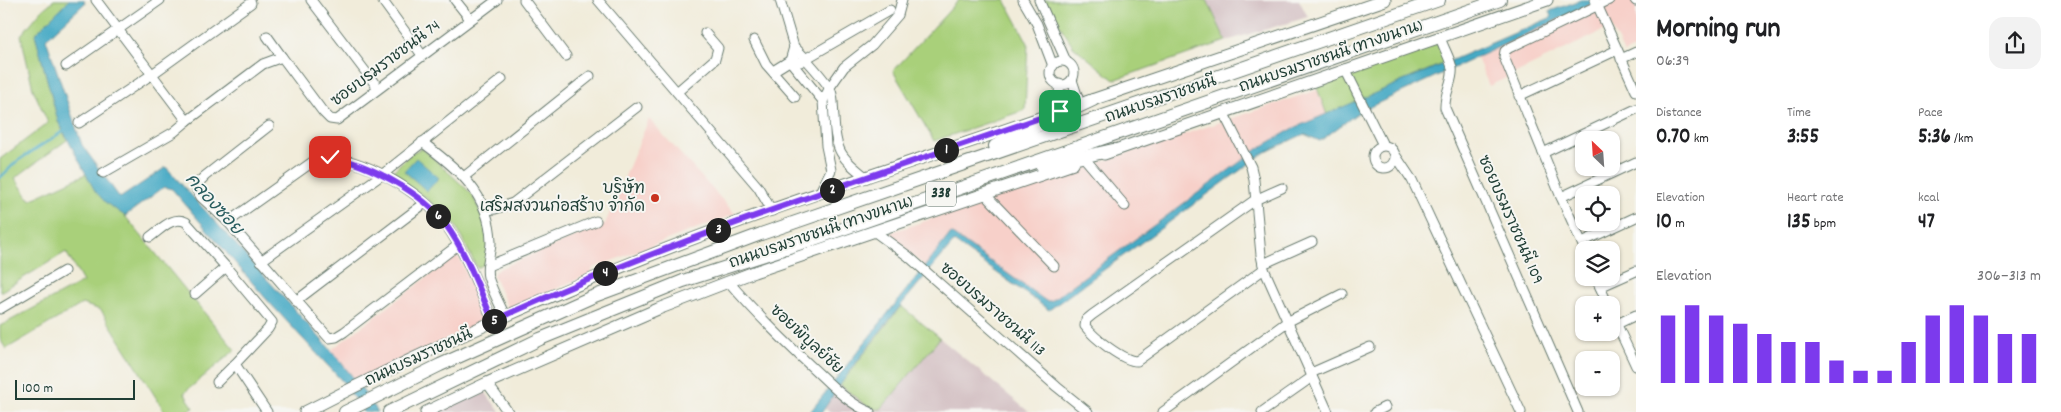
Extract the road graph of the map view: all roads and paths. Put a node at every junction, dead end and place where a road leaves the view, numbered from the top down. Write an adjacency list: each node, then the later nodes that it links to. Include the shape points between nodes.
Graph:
1 (96, 0): 22 (street)
2 (160, 0): 22 (street)
3 (311, 0): 45 (street)
4 (382, 0): 29 (street)
5 (455, 0): 21 (street)
6 (497, 0): 21 (street, ซอยบรมราชชนนี 74)
7 (524, 0): 32 (street)
8 (598, 0): 47 (street)
9 (782, 0): 28 (street)
10 (902, 0): 44 (street, via 898,15 872,45 844,67)
11 (1023, 0): 36 (street, via 1037,24)
12 (1039, 0): 33 (street)
13 (1382, 0): 51 (main road, 338)
14 (1439, 0): 70 (highway, ถนนบรมราชชนนี / 338)
15 (1500, 0): 73 (highway, ถนนบรมราชชนนี / 338)
16 (1547, 0): 25 (main road, ถนนบรมราชชนนี (ทางขนาน) / 338)
17 (1609, 0): 19 (street)
18 (250, 3): 39 (street)
19 (1597, 3): 30 (street); 48 (street, via 1505,51 1504,57)
20 (890, 10): 28 (street)
21 (470, 19): 29 (street, ซอยบรมราชชนนี 74)
22 (118, 31): 35 (street); 39 (street)
23 (705, 33): 47 (street, via 718,48 715,59)
24 (268, 36): 31 (street)
25 (1440, 37): 37 (main road, ถนนบรมราชชนนี (ทางขนาน) / 338); 133 (street, ซอยบรมราชชนนี 109, via 1450,64 1451,79 1444,97 1445,108)
26 (754, 40): 38 (street, via 761,57)
27 (1636, 52): 30 (street)
28 (800, 53): 34 (street); 34 (street); 44 (street)
29 (422, 55): 45 (street, ซอยบรมราชชนนี 74)
30 (1619, 55): 46 (street); 48 (street)
31 (282, 56): 45 (street, ซอยบรมราชชนนี 74, via 330,119 344,116); 56 (street, via 263,64)
32 (566, 56)
33 (1066, 61): 36 (street); 42 (street, via 1073,67)
34 (792, 64): 38 (street); 50 (street)
35 (66, 66)
36 (1053, 66): 43 (street, via 1051,74)
37 (1345, 69): 55 (main road, ถนนบรมราชชนนี (ทางขนาน) / 338); 62 (street)
38 (773, 72): 49 (street)
39 (151, 75): 56 (street); 57 (street)
40 (590, 76): 71 (street)
41 (502, 79): 59 (street)
42 (1072, 80): 43 (street); 51 (street)
43 (1059, 84): 54 (street)
44 (830, 87): 50 (street); 60 (street)
45 (378, 88)
46 (1636, 91)
47 (676, 92): 82 (street, via 758,187)
48 (1519, 96): 64 (street)
49 (795, 97)
50 (823, 101): 61 (street)
51 (1087, 102): 54 (main road, 338); 70 (highway)
52 (637, 107): 81 (street, via 513,203)
53 (1636, 109): 64 (street)
54 (1060, 111): 72 (main road, 338)
55 (1223, 112): 63 (main road, ถนนบรมราชชนนี (ทางขนาน) / 338); 78 (street, via 1251,167)
56 (187, 121): 68 (street, via 174,132)
57 (79, 123)
58 (269, 126): 85 (street, via 198,183 201,197)
59 (422, 142): 69 (street); 71 (street)
60 (837, 143): 61 (street); 72 (street, via 845,161)
61 (826, 146): 75 (street, via 831,170)
62 (1384, 146): 65 (street, via 1392,148); 65 (street, via 1373,154 1378,167 1392,165)
63 (1113, 150): 66 (main road, ถนนบรมราชชนนี (ทางขนาน) / 338); 73 (highway)
64 (1543, 153): 77 (street)
65 (1396, 156): 132 (street, via 1412,180)
66 (1086, 160): 76 (main road, ถนนบรมราชชนนี (ทางขนาน) / 338); 80 (street)
67 (1636, 162): 77 (street)
68 (103, 173)
69 (383, 174): 79 (street); 85 (street, via 344,159 318,158); 92 (street)
70 (933, 174): 123 (highway, ถนนบรมราชชนนี / 338, via 592,297)
71 (464, 176): 81 (street)
72 (867, 178): 75 (main road, 338)
73 (966, 185): 120 (highway, ถนนบรมราชชนนี / 338, via 684,281 540,339)
74 (1282, 188): 78 (street)
75 (820, 194): 82 (main road, 338)
76 (985, 194): 86 (main road, ถนนบรมราชชนนี (ทางขนาน) / 338); 93 (street)
77 (1561, 197): 88 (street)
78 (1254, 200): 94 (street); 94 (street, via 1092,315 1086,320 1086,326 1090,333 1120,355 1137,361)
79 (425, 203): 91 (street, via 446,225); 105 (street)
80 (1125, 206)
81 (486, 210): 96 (street, via 491,244)
82 (772, 211): 108 (main road, 338, via 663,250)
83 (1636, 217): 89 (street)
84 (596, 221): 96 (street)
85 (228, 222): 92 (street)
86 (875, 232): 100 (main road, ถนนบรมราชชนนี (ทางขนาน) / 338); 127 (street, ซอยบรมราชชนนี 113, via 891,242)
87 (150, 237): 95 (street, via 173,220 180,219)
88 (1581, 241)
89 (1592, 241)
90 (1312, 242): 94 (street)
91 (458, 245): 99 (street); 105 (street, via 336,337 325,335)
92 (262, 262): 105 (street)
93 (1054, 266)
94 (1263, 266): 110 (street)
95 (226, 267): 102 (street); 114 (street, via 272,322)
96 (488, 270): 99 (street); 108 (street)
97 (64, 271): 106 (street)
98 (1636, 271): 101 (street)
99 (475, 280): 109 (street)
100 (729, 282): 118 (main road, ถนนบรมราชชนนี (ทางขนาน) / 338, via 649,312); 126 (street, ซอยพิบูลย์ชัย, via 759,317 825,379 857,406)
101 (1600, 287): 104 (street)
102 (195, 294)
103 (1342, 294): 110 (street)
104 (1604, 296)
105 (296, 301)
106 (0, 309)
107 (1636, 315): 111 (street)
108 (505, 316): 109 (main road, 338)
109 (493, 321): 122 (main road, 338)
110 (1287, 322): 116 (street); 128 (street)
111 (1620, 323)
112 (1620, 331): 115 (street)
113 (1370, 347): 116 (street)
114 (235, 364): 117 (street); 121 (street)
115 (1636, 366)
116 (1313, 378): 129 (street); 130 (street)
117 (217, 382)
118 (487, 383): 124 (main road, ถนนบรมราชชนนี (ทางขนาน) / 338); 125 (street)
119 (1385, 407): 131 (street)
120 (391, 411)
121 (267, 412)
122 (305, 412)
123 (345, 412)
124 (426, 412)
125 (508, 412)
126 (870, 412)
127 (1088, 412)
128 (1163, 412)
129 (1262, 412)
130 (1328, 412)
131 (1375, 412)
132 (1521, 412)
133 (1578, 412)

